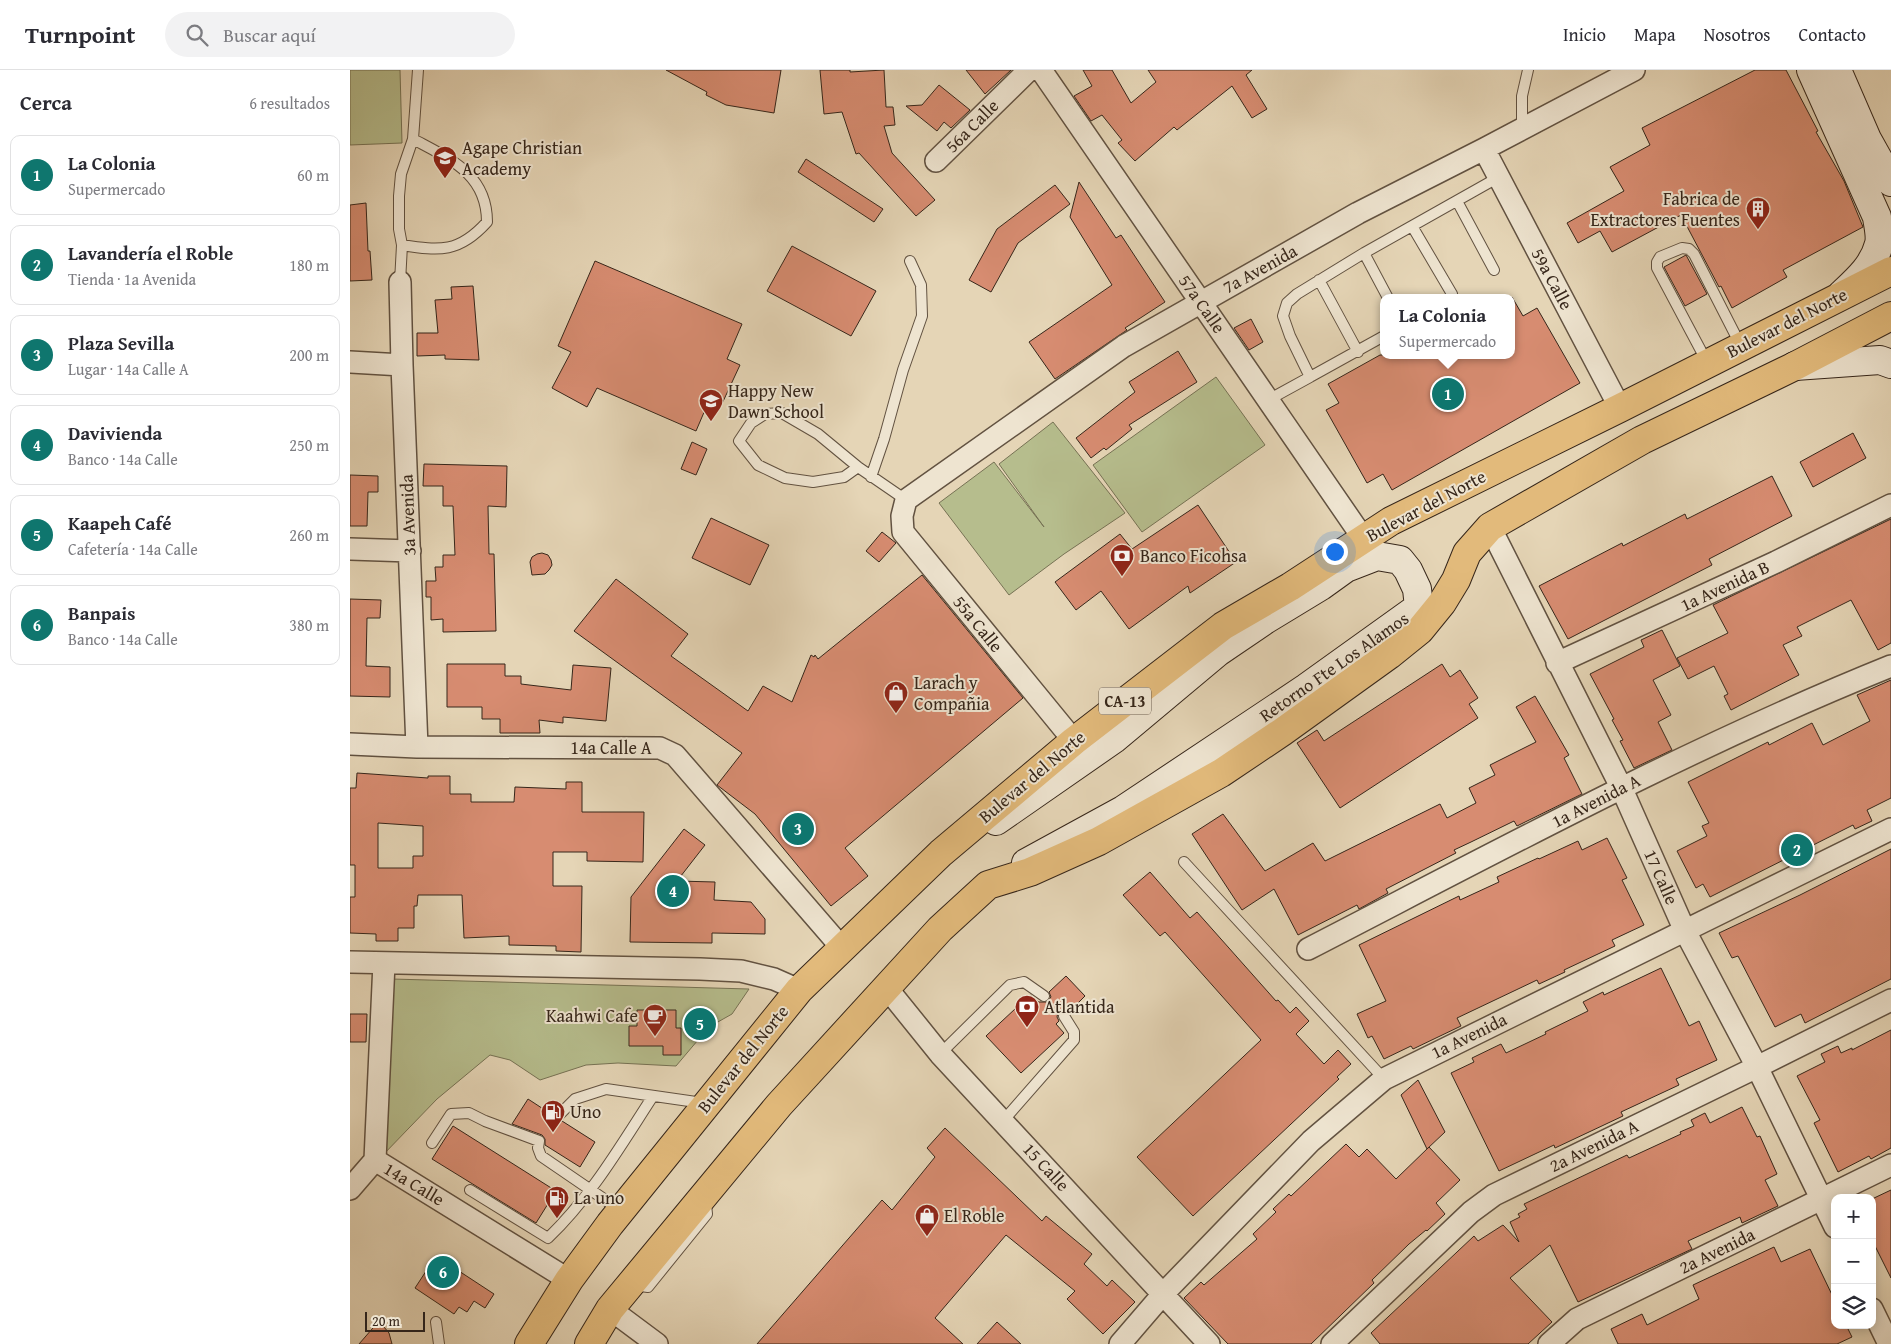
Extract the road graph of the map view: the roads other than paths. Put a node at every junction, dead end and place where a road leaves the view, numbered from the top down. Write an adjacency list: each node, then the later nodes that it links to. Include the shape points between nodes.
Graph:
1 (418, 70): 9 (lane)
2 (1029, 70): 11 (street, 56a Calle)
3 (1041, 70): 27 (street, 57a Calle)
4 (1528, 70): 8 (lane, via 1522,96)
5 (1634, 70): 8 (street, 7a Avenida)
6 (1811, 70): 15 (main road)
7 (1837, 70): 13 (main road, via 1867,139)
8 (1522, 129): 10 (street, 7a Avenida)
9 (413, 139): 17 (lane, via 401,174 399,221); 17 (lane, via 464,168 477,184 485,202 487,222 477,234 457,246 432,250)
10 (1484, 149): 12 (street, 59a Calle); 27 (street, 7a Avenida, via 1358,213)
11 (936, 161)
12 (1499, 178): 14 (lane); 39 (street, 59a Calle)
13 (1891, 182)
14 (1457, 201): 16 (lane); 20 (lane)
15 (1884, 213): 26 (main road, via 1879,243 1872,260)
16 (1412, 226): 18 (lane); 25 (lane)
17 (402, 245): 23 (lane)
18 (1364, 254): 22 (lane); 24 (lane)
19 (910, 262): 41 (lane, via 921,286 922,316)
20 (1494, 270)
21 (1891, 270): 26 (highway, Bulevar del Norte / CA-13)
22 (1319, 280): 31 (lane); 37 (lane, via 1297,294 1287,304 1283,316)
23 (400, 282): 33 (street, 3a Avenida)
24 (1386, 294)
25 (1452, 294)
26 (1840, 296): 30 (highway, Bulevar del Norte / CA-13)
27 (1201, 302): 38 (street, 57a Calle); 42 (street, 7a Avenida, via 1124,346)
28 (1891, 316): 36 (highway)
29 (1380, 338): 31 (lane)
30 (1741, 346): 34 (highway, Bulevar del Norte / CA-13); 34 (lane, via 1694,254 1682,248 1660,258 1657,268)
31 (1358, 352): 37 (lane)
32 (350, 362): 33 (street)
33 (402, 364): 47 (street, 3a Avenida)
34 (1708, 364): 39 (highway, Bulevar del Norte / CA-13)
35 (1891, 364): 36 (main road, via 1880,360)
36 (1795, 366): 44 (highway, via 1642,440)
37 (1310, 377): 38 (lane)
38 (1268, 400): 45 (street, 57a Calle)
39 (1620, 408): 45 (highway, Bulevar del Norte / CA-13, via 1391,521)
40 (858, 467): 40 (lane, via 818,434 782,413 765,414 751,422 739,440 758,465 785,478 813,482 844,477); 41 (lane)
41 (872, 477): 42 (lane)
42 (906, 500): 50 (street, 55a Calle, via 902,532)
43 (1891, 505): 48 (street, 1a Avenida B)
44 (1490, 527): 48 (street, 17 Calle); 57 (highway, via 1467,553 1442,603 1420,630 1282,732 1221,773 1099,841 1030,872)
45 (1363, 538): 50 (highway, Bulevar del Norte / CA-13, via 1290,587 1223,626)
46 (350, 548): 47 (street)
47 (410, 551): 52 (street, 3a Avenida)
48 (1557, 663): 53 (street, 17 Calle)
49 (1891, 666): 53 (street, 1a Avenida A)
50 (1074, 741): 55 (highway, Bulevar del Norte / CA-13)
51 (350, 744): 52 (street, 14a Calle A)
52 (417, 747): 59 (street, 14a Calle A, via 660,748 675,755)
53 (1621, 787): 58 (street, 17 Calle); 60 (street, 1a Avenida A)
54 (1891, 829): 58 (street, 1a Avenida)
55 (941, 853): 57 (main road, Retorno Fte Los Alamos, via 996,820 1114,739 1218,652 1346,568 1377,556 1400,560 1408,570 1417,589 1419,607 1396,625 1123,810); 59 (highway, Bulevar del Norte / CA-13)
56 (1184, 862): 70 (lane)
57 (988, 885): 63 (highway, via 940,929)
58 (1686, 931): 69 (street, 17 Calle); 70 (street, 1a Avenida)
59 (842, 948): 64 (highway, Bulevar del Norte / CA-13)
60 (1308, 949)
61 (350, 962): 62 (street)
62 (384, 963): 64 (street, via 741,971); 76 (street, 14a Calle)
63 (886, 988): 68 (street, 15 Calle); 86 (highway, via 779,1105)
64 (799, 990): 72 (highway, Bulevar del Norte / CA-13)
65 (1044, 996): 68 (lane, via 1024,982 1010,985)
66 (1891, 1000): 69 (street, 2a Avenida A)
67 (1064, 1016): 74 (lane, via 1074,1032 1074,1040)
68 (940, 1054): 74 (street, 15 Calle)
69 (1757, 1068): 81 (street, 17 Calle); 97 (street, 2a Avenida A, via 1494,1195)
70 (1384, 1079): 85 (street, 1a Avenida, via 1311,1140)
71 (653, 1096): 72 (lane); 73 (lane, via 606,1090 575,1099); 80 (lane)
72 (707, 1103): 82 (highway, Bulevar del Norte / CA-13)
73 (557, 1118)
74 (1003, 1121): 85 (street, 15 Calle)
75 (432, 1143): 80 (lane, via 451,1114 469,1113 539,1141 541,1156)
76 (375, 1160): 78 (street); 84 (street, 14a Calle)
77 (1891, 1165): 81 (street, 2a Avenida)
78 (350, 1189)
79 (470, 1190): 80 (lane, via 548,1238)
80 (590, 1190): 82 (lane)
81 (1822, 1200): 83 (street, 17 Calle); 98 (street, 2a Avenida, via 1577,1319)
82 (621, 1211): 84 (highway, Bulevar del Norte / CA-13); 92 (highway)
83 (1831, 1219)
84 (569, 1280): 91 (highway, Bulevar del Norte / CA-13)
85 (1163, 1294): 95 (street, 1a Avenida); 96 (street, 15 Calle)
86 (610, 1309): 93 (highway); 94 (street)
87 (1876, 1319): 89 (street)
88 (436, 1322): 90 (lane)
89 (1884, 1340)
90 (440, 1344)
91 (529, 1344)
92 (541, 1344)
93 (589, 1344)
94 (657, 1344)
95 (1120, 1344)
96 (1209, 1344)
97 (1332, 1344)
98 (1549, 1344)

